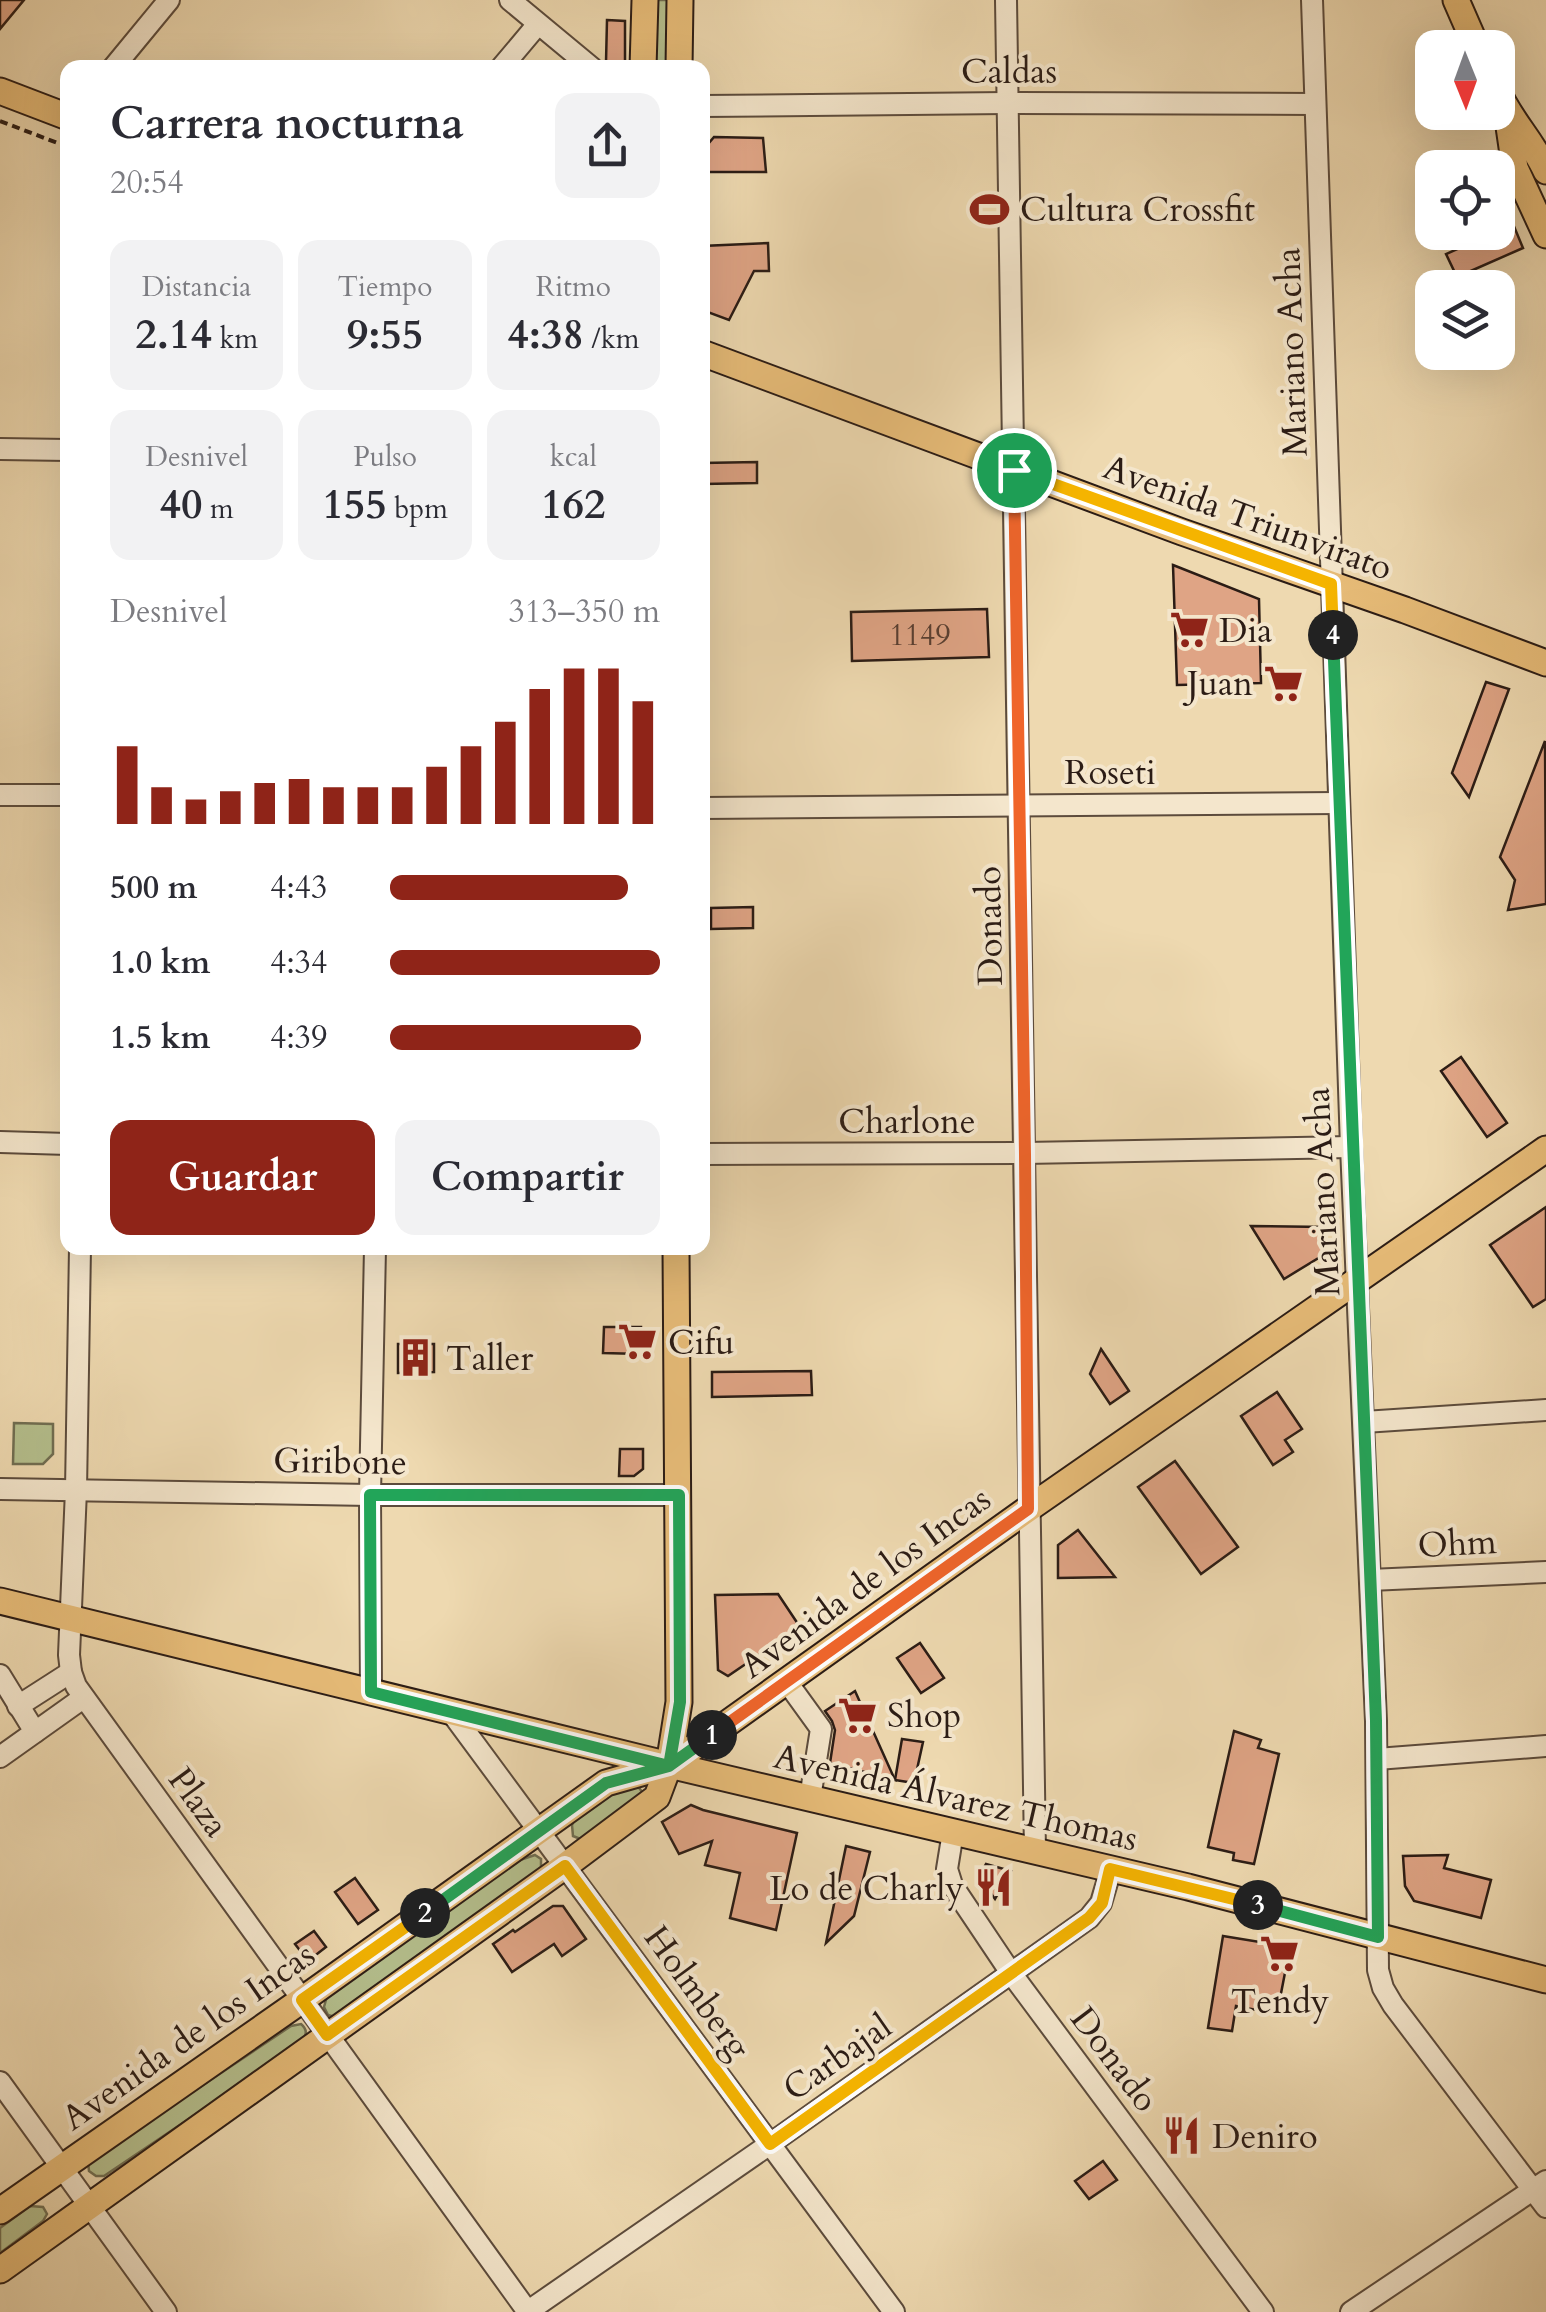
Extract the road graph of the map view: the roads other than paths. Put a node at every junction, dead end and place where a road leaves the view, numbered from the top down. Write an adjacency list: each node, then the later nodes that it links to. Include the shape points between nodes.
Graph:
1 (169, 0): 10 (street)
2 (510, 0): 8 (street)
3 (645, 0): 13 (main road)
4 (680, 0): 14 (main road)
5 (1006, 0): 16 (street, Donado)
6 (1312, 0): 17 (street, Mariano Acha)
7 (1456, 0): 9 (main road)
8 (538, 24): 11 (street); 12 (street)
9 (1470, 30)
10 (120, 60)
11 (508, 60)
12 (582, 60)
13 (643, 60)
14 (679, 60)
15 (0, 91): 19 (main road)
16 (1007, 103): 17 (street, Caldas); 18 (street, Caldas); 27 (street, Donado)
17 (1315, 104): 28 (street, Mariano Acha)
18 (710, 106)
19 (60, 114)
20 (1515, 121): 22 (main road)
21 (1508, 130): 23 (main road, via 1515,168)
22 (1546, 170)
23 (1545, 230)
24 (710, 356): 27 (main road, Avenida Triunvirato)
25 (0, 449): 26 (street)
26 (60, 450)
27 (1014, 470): 28 (main road, Avenida Triunvirato); 33 (street, Donado)
28 (1331, 584): 29 (main road, Avenida Triunvirato); 32 (street, Mariano Acha)
29 (1546, 663)
30 (0, 794): 31 (street)
31 (60, 795)
32 (1339, 803): 33 (street, Roseti); 37 (street, Mariano Acha)
33 (1020, 805): 34 (street, Roseti); 40 (street, Donado)
34 (710, 808)
35 (0, 1142): 36 (street)
36 (60, 1144)
37 (1351, 1147): 40 (street, Charlone); 44 (street, Mariano Acha)
38 (1546, 1148): 44 (main road, Avenida de los Incas)
39 (710, 1154): 40 (street, Charlone)
40 (1025, 1154): 51 (street, Donado)
41 (80, 1255): 48 (street, Plaza)
42 (375, 1255): 49 (street)
43 (676, 1255): 50 (main road)
44 (1358, 1280): 46 (street, Mariano Acha); 51 (main road, Avenida de los Incas)
45 (1546, 1410): 46 (street)
46 (1364, 1422): 53 (street, Mariano Acha)
47 (0, 1489): 48 (street, Giribone)
48 (76, 1490): 49 (street, Giribone); 55 (street, Plaza)
49 (370, 1495): 50 (street, Giribone); 59 (street)
50 (679, 1495): 67 (main road, via 680,1702)
51 (1028, 1509): 58 (main road, Avenida de los Incas); 71 (street, Donado)
52 (1546, 1572): 53 (street, Ohm)
53 (1370, 1580): 66 (street, Mariano Acha)
54 (0, 1602): 55 (main road, Avenida Álvarez Thomas)
55 (70, 1619): 56 (street, Plaza); 59 (main road, Avenida Álvarez Thomas)
56 (71, 1672): 60 (street, Plaza); 61 (street)
57 (0, 1676): 61 (street)
58 (787, 1682): 67 (main road, Avenida de los Incas); 68 (street, via 821,1729)
59 (371, 1692): 62 (main road, Avenida Álvarez Thomas)
60 (83, 1698): 63 (street); 77 (street, Plaza)
61 (18, 1706): 63 (street)
62 (450, 1712): 67 (main road, Avenida Álvarez Thomas); 69 (street, Holmberg)
63 (35, 1732): 65 (street)
64 (1546, 1746): 66 (street)
65 (0, 1757)
66 (1377, 1759): 74 (street, Mariano Acha)
67 (669, 1766): 68 (main road, Avenida Álvarez Thomas); 69 (main road, Avenida de los Incas, via 606,1783); 72 (main road, Avenida de los Incas, via 657,1797)
68 (810, 1798): 70 (main road, Avenida Álvarez Thomas)
69 (539, 1832): 72 (street, Holmberg); 77 (main road, Avenida de los Incas)
70 (953, 1832): 71 (main road, Avenida Álvarez Thomas); 75 (street, Donado, via 947,1870 952,1885)
71 (1034, 1851): 73 (main road, Avenida Álvarez Thomas)
72 (565, 1866): 78 (main road, Avenida de los Incas); 80 (street, Holmberg)
73 (1110, 1869): 74 (main road, Avenida Álvarez Thomas); 75 (street, Carbajal, via 1102,1903 1089,1918)
74 (1378, 1937): 76 (main road, Avenida Álvarez Thomas); 82 (street, Mariano Acha, via 1378,1970 1393,2005)
75 (1011, 1973): 80 (street, Carbajal); 89 (street, Donado)
76 (1546, 1980)
77 (302, 2000): 78 (street, Plaza); 81 (main road, Avenida de los Incas)
78 (327, 2035): 83 (main road, Avenida de los Incas); 87 (street, Plaza)
79 (0, 2082): 81 (street)
80 (770, 2144): 87 (street, Carbajal); 88 (street, Holmberg)
81 (62, 2167): 83 (street); 84 (main road, Avenida de los Incas)
82 (1542, 2193): 90 (street)
83 (89, 2205): 85 (main road, Avenida de los Incas); 86 (street)
84 (0, 2211)
85 (0, 2270)
86 (166, 2312)
87 (528, 2312)
88 (894, 2312)
89 (1263, 2312)
90 (1352, 2312)

